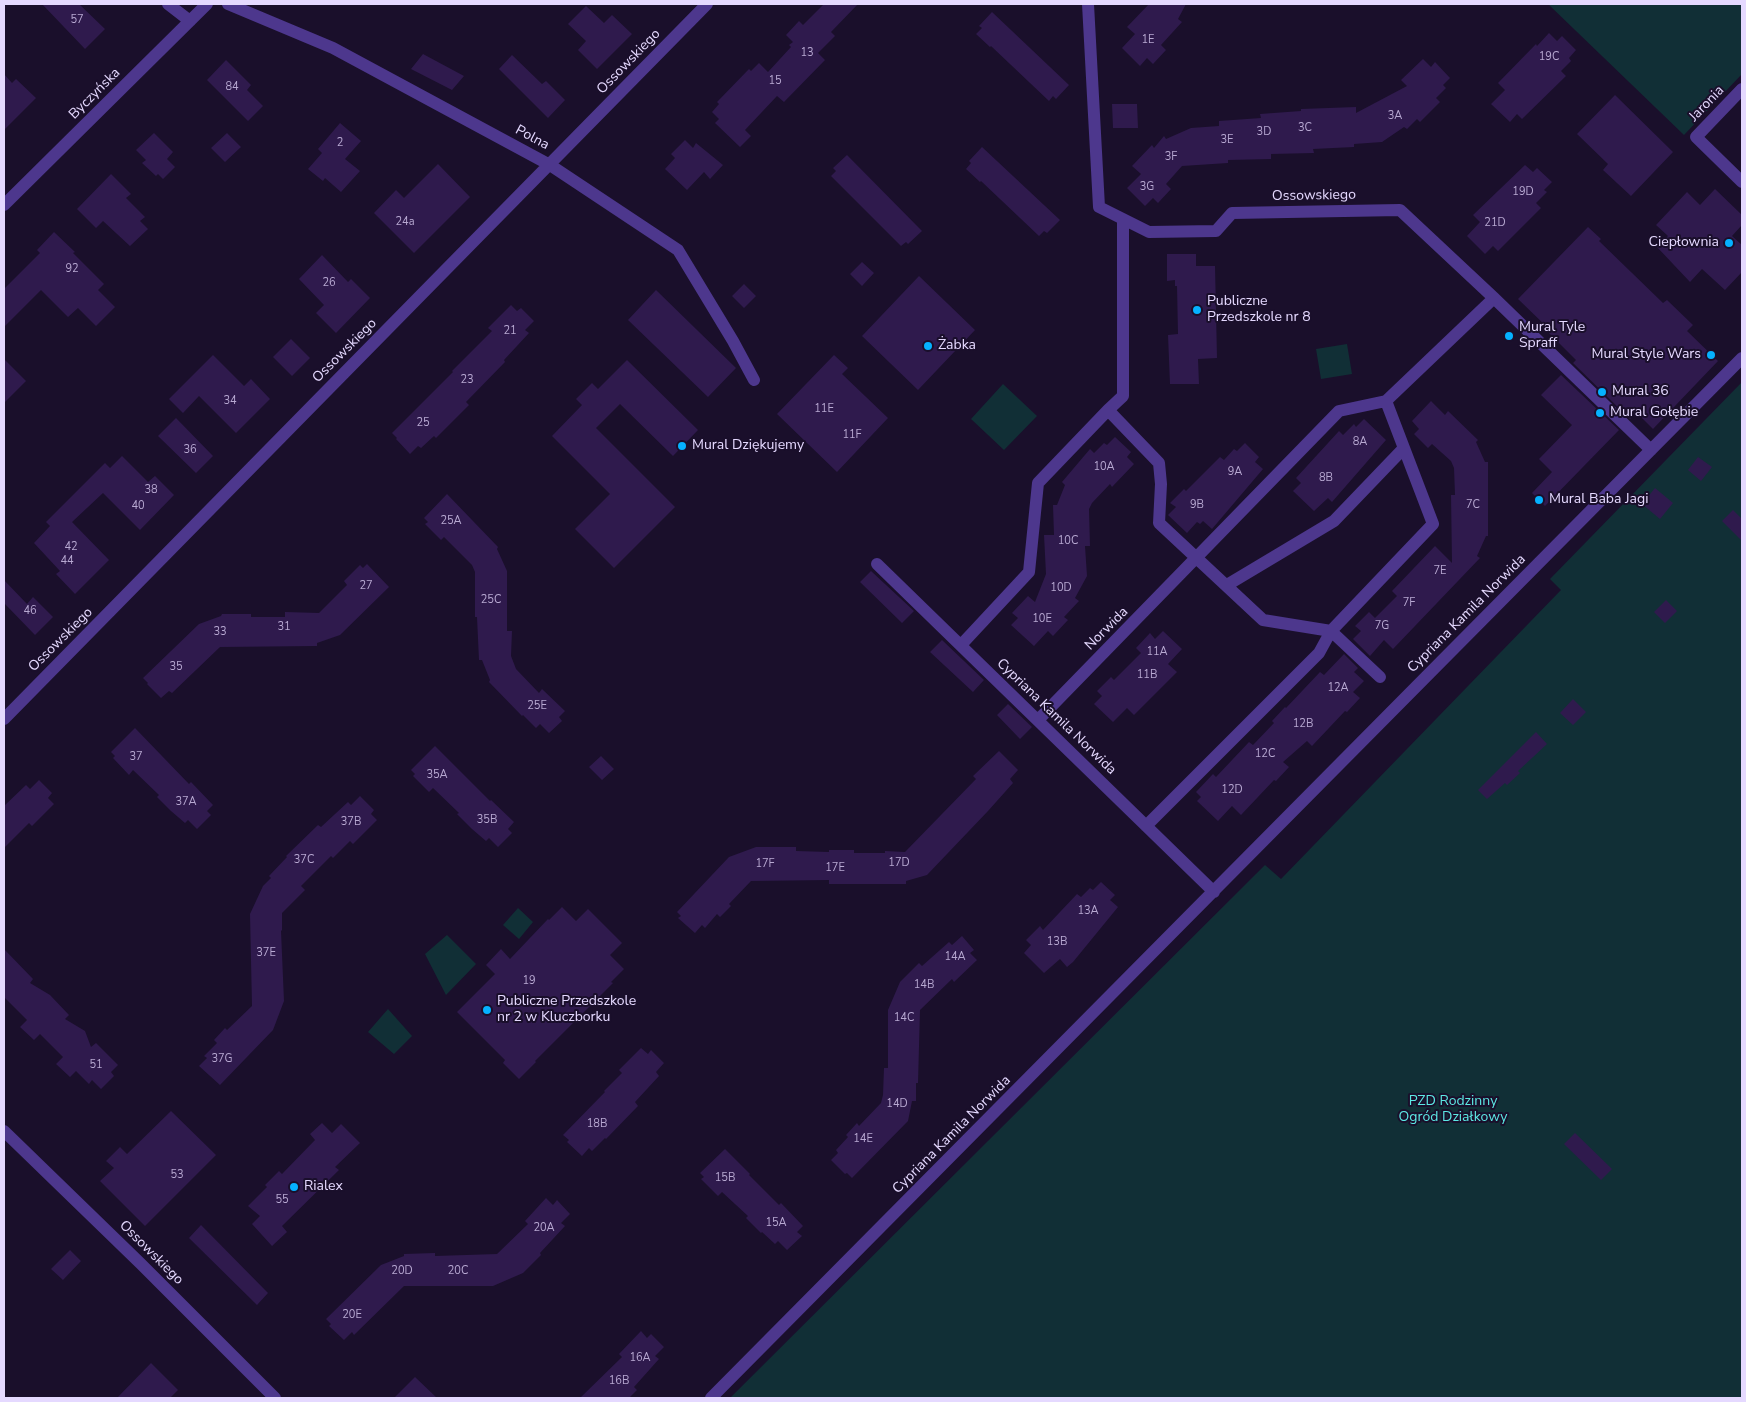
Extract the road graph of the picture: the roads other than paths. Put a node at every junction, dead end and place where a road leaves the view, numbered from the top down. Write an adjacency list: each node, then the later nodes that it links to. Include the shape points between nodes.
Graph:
1 (168, 4): 6 (street)
2 (207, 4): 6 (street, Byczyńska)
3 (228, 4): 8 (street, Polna, via 333,48)
4 (707, 4): 8 (street, Ossowskiego)
5 (1088, 4): 11 (street, Ossowskiego, via 1099,207)
6 (190, 21): 10 (street, Byczyńska)
7 (1742, 89): 9 (street, Jaronia, via 1696,137)
8 (550, 165): 14 (street, Polna, via 678,250); 25 (street, Ossowskiego)
9 (1742, 182)
10 (4, 205)
11 (1123, 218): 12 (street, Ossowskiego, via 1149,232 1216,231 1232,213 1400,210); 16 (street, via 1123,396)
12 (1494, 298): 15 (street); 18 (street, Ossowskiego)
13 (1742, 358): 18 (street, Cypriana Kamila Norwida)
14 (754, 380)
15 (1386, 401): 17 (street); 19 (street, Norwida, via 1339,411)
16 (1108, 410): 19 (street, via 1159,463 1160,523); 23 (street, via 1038,483 1029,572)
17 (1404, 448): 21 (street, via 1334,521); 22 (street, via 1434,524)
18 (1651, 450): 28 (street, Cypriana Kamila Norwida)
19 (1197, 558): 21 (street); 26 (street, Norwida)
20 (877, 564): 23 (street, Cypriana Kamila Norwida)
21 (1227, 586): 22 (street, via 1263,620)
22 (1330, 631): 24 (street); 27 (street, via 1319,652)
23 (961, 645): 26 (street, Cypriana Kamila Norwida)
24 (1380, 677)
25 (4, 719)
26 (1038, 720): 27 (street, Cypriana Kamila Norwida)
27 (1146, 826): 28 (street, Cypriana Kamila Norwida)
28 (1214, 892): 31 (street, Cypriana Kamila Norwida)
29 (4, 1131): 30 (street, Ossowskiego)
30 (275, 1398)
31 (711, 1398)

